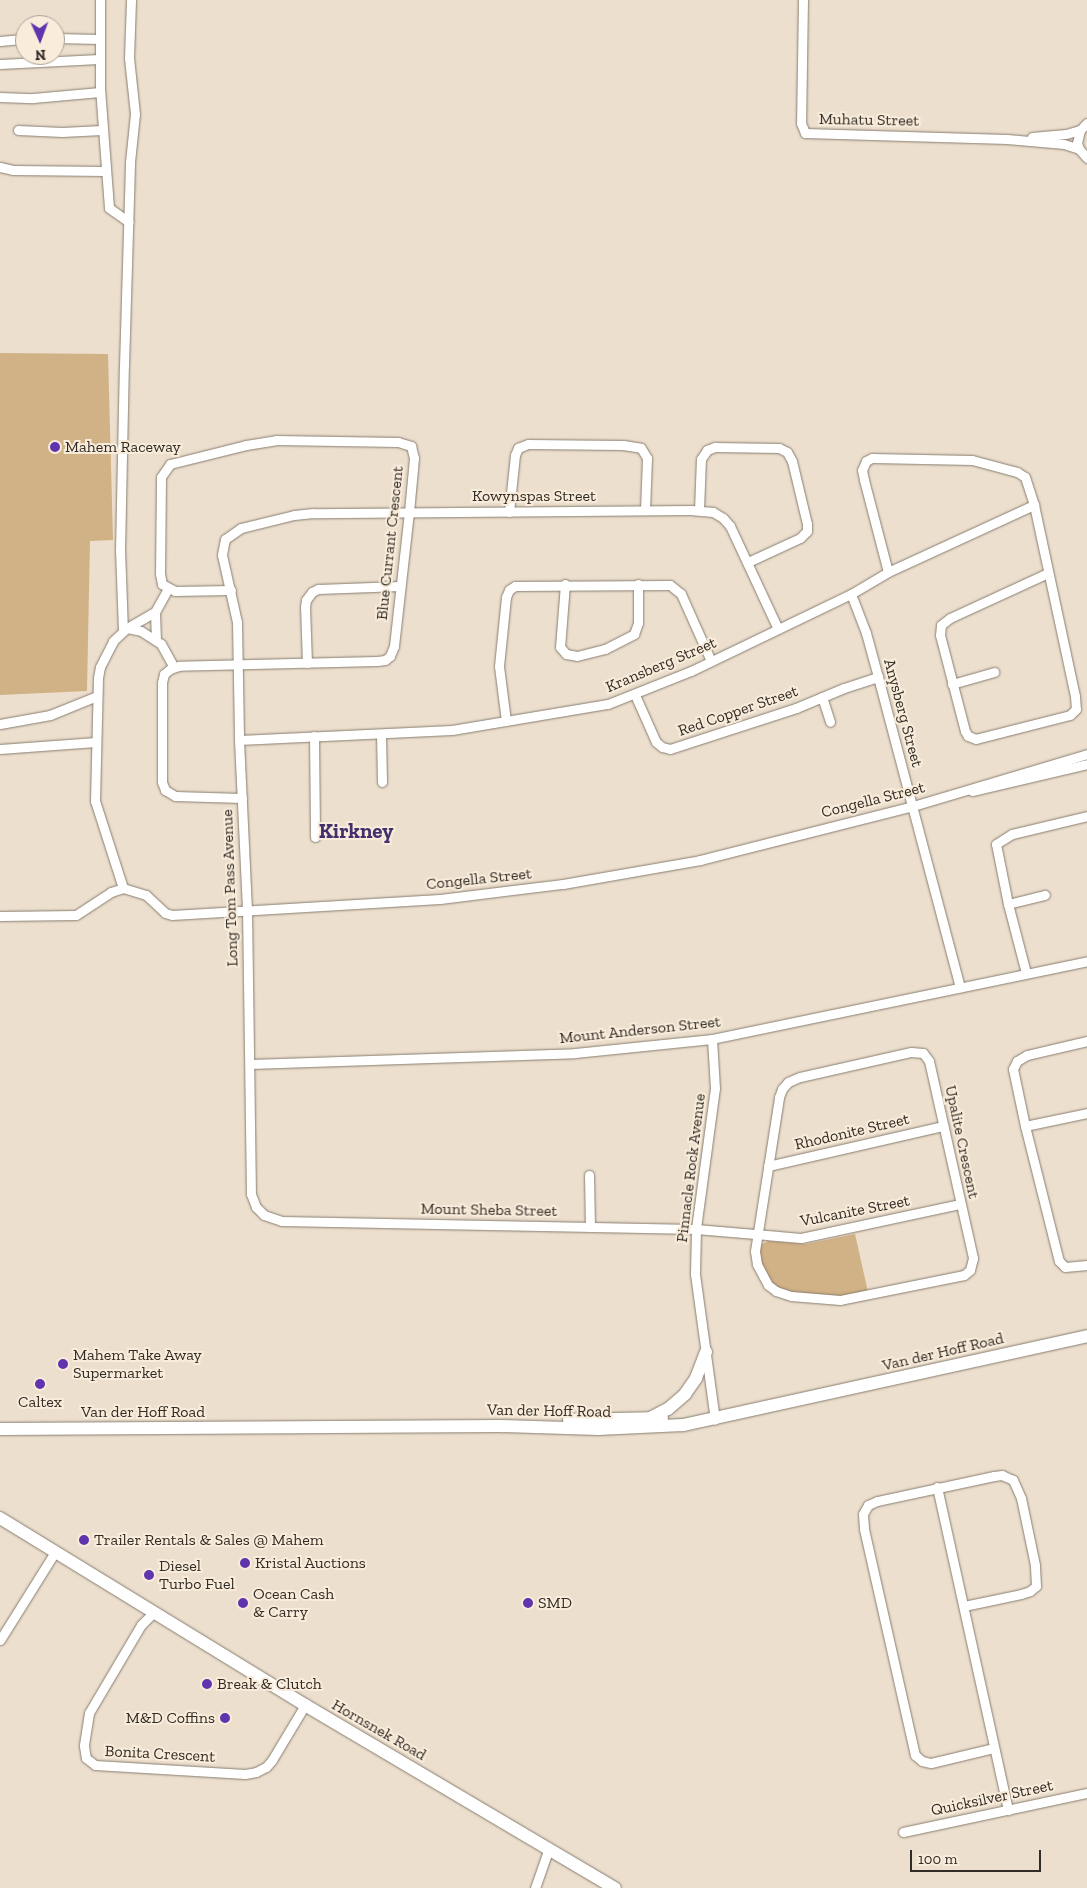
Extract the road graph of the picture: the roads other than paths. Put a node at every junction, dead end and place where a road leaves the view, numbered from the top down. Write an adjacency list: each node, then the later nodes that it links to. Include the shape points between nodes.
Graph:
1 (100, 0): 5 (street)
2 (131, 0): 20 (street, via 129,58 135,114)
3 (803, 0): 15 (street, Muhatu Street, via 801,123 805,133)
4 (65, 38): 5 (street)
5 (99, 39): 8 (street)
6 (15, 40): 7 (street)
7 (0, 41)
8 (99, 59): 9 (street); 10 (street)
9 (0, 64)
10 (100, 92): 11 (street, via 33,98); 14 (street)
11 (0, 97)
12 (1085, 124): 15 (street, via 1066,134); 16 (street, via 1077,143)
13 (18, 130): 14 (street)
14 (102, 130): 19 (street)
15 (1007, 139): 16 (street, via 1064,144)
16 (1079, 149): 17 (street)
17 (1087, 158)
18 (0, 167): 19 (street)
19 (105, 171): 20 (street, via 109,208)
20 (129, 222): 38 (street, via 120,551)
21 (1034, 505): 28 (street, Kransberg Street); 28 (street, via 1028,482 1023,476 985,463 867,460 863,465 864,480); 29 (street)
22 (646, 510): 23 (street, Kowynspas Street); 25 (street, Kowynspas Street); 25 (street, via 647,458 641,448 528,444 518,448 514,455)
23 (699, 510): 27 (street, Kowynspas Street, via 713,512 723,518); 27 (street, via 701,459 707,450 779,448 787,452 792,461 806,531 800,538)
24 (409, 512): 25 (street, Kowynspas Street); 26 (street, Kowynspas Street, via 294,515 240,528); 32 (street, Blue Currant Crescent); 33 (street, Blue Currant Crescent, via 413,453 404,443 276,440 174,461 165,468 161,477 160,574 162,584)
25 (509, 512)
26 (225, 539): 34 (street, Long Tom Pass Avenue, via 222,555)
27 (748, 562): 37 (street, Kowynspas Street)
28 (888, 572): 35 (street, Kransberg Street)
29 (1048, 573): 46 (street, via 942,623 940,632); 46 (street, via 1075,696 1074,713 974,739 965,733)
30 (565, 584): 31 (street); 31 (street, via 560,647 566,654 577,656 605,649 634,634 638,623); 50 (street, via 519,585 507,594 500,666)
31 (638, 584): 40 (street, via 676,588)
32 (400, 586): 41 (street, Blue Currant Crescent, via 394,649 388,658); 41 (street, via 312,592 305,607)
33 (168, 589): 34 (street); 36 (street)
34 (231, 590): 42 (street, Long Tom Pass Avenue, via 237,622)
35 (851, 594): 37 (street, Kransberg Street); 45 (street, Anysberg Street)
36 (154, 612): 38 (street); 39 (street)
37 (778, 629): 40 (street, Kransberg Street)
38 (125, 630): 39 (street, via 141,631); 48 (street, via 113,641 100,667)
39 (156, 640): 43 (street)
40 (711, 661): 47 (street, Kransberg Street)
41 (307, 662): 42 (street, Blue Currant Crescent)
42 (238, 665): 43 (street, Blue Currant Crescent); 55 (street, Long Tom Pass Avenue)
43 (174, 667): 62 (street, via 164,674 162,683 163,787 175,796)
44 (994, 672): 46 (street)
45 (878, 677): 49 (street, Red Copper Street); 63 (street, Anysberg Street)
46 (952, 684)
47 (634, 695): 49 (street, Red Copper Street, via 656,742 670,749); 50 (street, Kransberg Street, via 608,704)
48 (97, 696): 52 (street, via 50,715); 56 (street)
49 (822, 697): 51 (street)
50 (506, 721): 53 (street, Kransberg Street, via 452,730)
51 (830, 722)
52 (0, 724)
53 (381, 734): 54 (street, Kransberg Street); 60 (street)
54 (314, 736): 55 (street, Kransberg Street); 65 (street)
55 (239, 740): 62 (street, Long Tom Pass Avenue)
56 (96, 742): 57 (street); 66 (street, via 95,801)
57 (0, 749)
58 (1087, 754): 61 (street, Congella Street)
59 (1087, 764): 61 (street, Congella Street)
60 (382, 782)
61 (967, 791): 63 (street, Congella Street)
62 (242, 798): 69 (street, Long Tom Pass Avenue)
63 (913, 806): 69 (street, Congella Street, via 700,860 563,884 440,899); 73 (street, Anysberg Street)
64 (1087, 816): 68 (street, via 1012,834 998,841 996,850)
65 (315, 837)
66 (123, 888): 69 (street, Congella Street, via 146,895 165,913 172,915); 70 (street, via 76,914)
67 (1045, 895): 68 (street)
68 (1008, 904): 72 (street)
69 (247, 909): 76 (street, Long Tom Pass Avenue)
70 (0, 916)
71 (1087, 961): 72 (street, Mount Anderson Street)
72 (1026, 974): 73 (street, Mount Anderson Street)
73 (960, 987): 74 (street, Mount Anderson Street)
74 (712, 1039): 76 (street, Mount Anderson Street, via 567,1054); 85 (street, Pinnacle Rock Avenue, via 715,1088)
75 (1087, 1041): 79 (street, via 1027,1055 1017,1061 1013,1074)
76 (250, 1064): 83 (street, Long Tom Pass Avenue, via 251,1194 256,1208 264,1215)
77 (1087, 1113): 79 (street)
78 (943, 1126): 80 (street, Rhodonite Street); 80 (street, Upalite Crescent, via 927,1058 920,1052 800,1077 786,1084 779,1098); 82 (street, Upalite Crescent)
79 (1025, 1126): 87 (street, via 1058,1261 1065,1267)
80 (768, 1166): 86 (street, Upalite Crescent)
81 (590, 1175): 84 (street)
82 (960, 1204): 86 (street, Vulcanite Street, via 810,1237); 86 (street, Upalite Crescent, via 973,1258 967,1273 850,1299 791,1296 772,1288 757,1264)
83 (281, 1221): 84 (street, Mount Sheba Street)
84 (590, 1227): 85 (street, Mount Sheba Street)
85 (696, 1229): 86 (street, Vulcanite Street); 90 (street, Pinnacle Rock Avenue, via 696,1274)
86 (757, 1234)
87 (1087, 1265)
88 (1087, 1329): 91 (main road, Van der Hoff Road)
89 (1087, 1336): 91 (main road, Van der Hoff Road)
90 (706, 1352): 91 (street, Pinnacle Rock Avenue); 92 (main road, via 696,1378 685,1394 668,1409)
91 (715, 1416): 92 (main road, Van der Hoff Road); 94 (main road, Van der Hoff Road, via 650,1428 598,1429 464,1426)
92 (647, 1420): 93 (main road, Van der Hoff Road)
93 (0, 1422)
94 (0, 1429)
95 (937, 1487): 98 (street); 98 (street, via 1002,1475 1014,1480 1021,1498 1035,1565 1036,1586 1021,1594); 102 (street, via 868,1505 863,1514 864,1528 915,1755 922,1761 931,1762)
96 (0, 1518): 97 (main road, Hornsnek Road)
97 (55, 1552): 99 (main road, Hornsnek Road); 100 (street)
98 (964, 1606): 102 (street)
99 (152, 1613): 101 (main road, Hornsnek Road); 101 (street, Bonita Crescent, via 141,1625 89,1712 84,1746 86,1758 95,1765 256,1772 272,1760)
100 (0, 1640)
101 (305, 1705): 106 (main road, Hornsnek Road)
102 (994, 1748): 104 (street)
103 (1087, 1794): 104 (street, Quicksilver Street)
104 (1008, 1810): 105 (street, Quicksilver Street)
105 (903, 1832)
106 (549, 1848): 107 (street); 108 (main road, Hornsnek Road)
107 (535, 1888)
108 (615, 1888)

